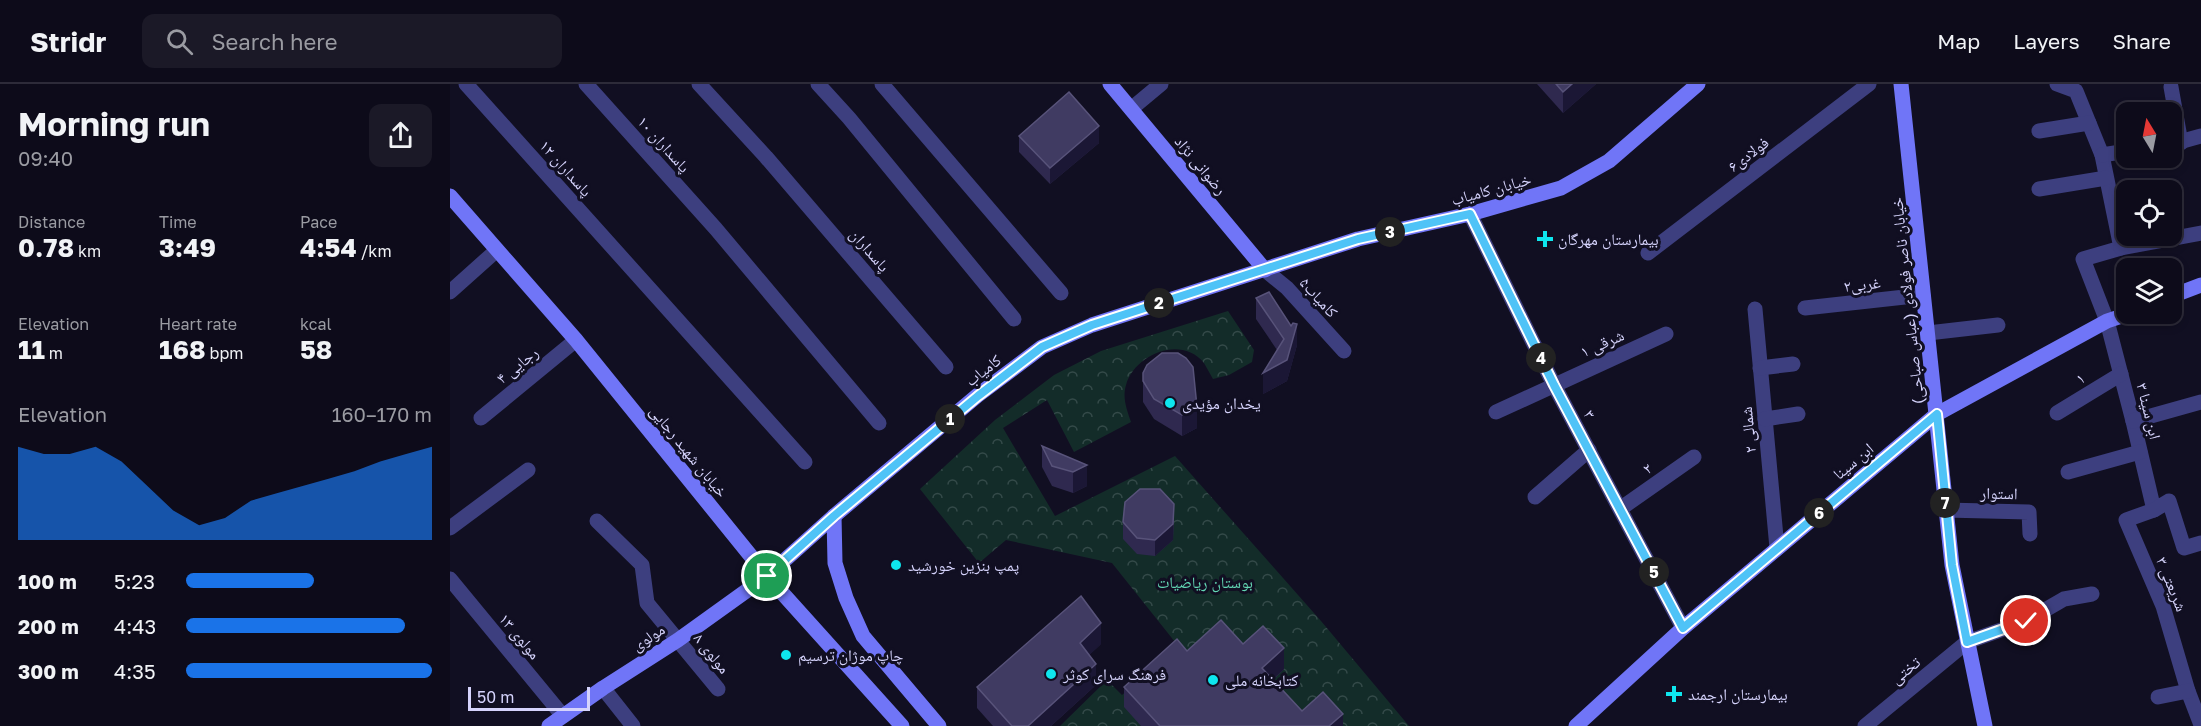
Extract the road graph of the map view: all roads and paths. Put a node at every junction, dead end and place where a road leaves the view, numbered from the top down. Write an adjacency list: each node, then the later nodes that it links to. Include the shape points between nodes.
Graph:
1 (466, 84): 62 (street, پاسداران ۱۲)
2 (586, 84): 58 (street, پاسداران ۱۰, via 716,229)
3 (699, 84): 46 (street, پاسداران)
4 (818, 84): 38 (street)
5 (1110, 84): 14 (main road, رضوانی نژاد)
6 (1161, 84): 14 (street)
7 (1698, 84): 24 (main road, خیابان کامیاب, via 1609,161 1561,188)
8 (1869, 84): 28 (street, فولادی۶)
9 (1901, 84): 34 (main road, خیابان ناصر فولادی (عباس صباحی))
10 (2057, 84): 15 (street, via 2076,91)
11 (2171, 87): 13 (street)
12 (887, 90): 33 (street)
13 (2173, 102)
14 (1131, 109): 29 (main road, رضوانی نژاد)
15 (2089, 123): 16 (street); 20 (street)
16 (2039, 132)
17 (2201, 136): 18 (street)
18 (2182, 142)
19 (2116, 153): 20 (street)
20 (2102, 155): 21 (street)
21 (2106, 178): 22 (street); 26 (street)
22 (2039, 189)
23 (450, 196): 27 (main road, خیابان شهید رجایی)
24 (1470, 214): 29 (main road, خیابان کامیاب, via 1358,239); 49 (street, ۳)
25 (2201, 233): 26 (street)
26 (2121, 248): 39 (street, ابن سینا ۳, via 2083,259)
27 (497, 250): 31 (street); 43 (main road, خیابان شهید رجایی)
28 (1648, 253)
29 (1265, 270): 44 (street, کامیاب۵, via 1287,288); 69 (main road, کامیاب, via 1092,325 1042,347)
30 (2201, 285): 32 (main road)
31 (450, 292)
32 (2182, 292)
33 (1061, 293)
34 (1923, 295): 35 (street, غربی۲); 41 (main road, خیابان ناصر فولادی (عباس صباحی))
35 (1805, 308)
36 (1755, 309): 47 (street, ۲ شمالی)
37 (2116, 318): 39 (main road, ابن سینا)
38 (1014, 319)
39 (2107, 321): 48 (street, ابن سینا ۳); 53 (main road, ابن سینا)
40 (1998, 325): 41 (street)
41 (1928, 333): 53 (main road, خیابان ناصر فولادی (عباس صباحی))
42 (1666, 334): 49 (street, ۱ شرقی)
43 (576, 340): 55 (street, رجایی ۴); 75 (main road, خیابان شهید رجایی)
44 (1344, 351)
45 (1793, 364): 47 (street)
46 (946, 367)
47 (1760, 368): 56 (street, ۲ شمالی)
48 (2121, 374): 54 (street, ۱); 57 (street, ابن سینا ۳)
49 (1554, 385): 51 (street, ۱ شرقی); 59 (street, ۳)
50 (2201, 402): 57 (street)
51 (1496, 412)
52 (1798, 414): 56 (street)
53 (1937, 414): 67 (main road, خیابان ناصر فولادی (عباس صباحی)); 74 (main road, ابن سینا)
54 (2057, 414)
55 (481, 418)
56 (1765, 419): 74 (street, ۲ شمالی)
57 (2133, 421): 60 (street, ابن سینا ۳)
58 (879, 423)
59 (1589, 450): 65 (street); 66 (street, ۳)
60 (2140, 452): 64 (street); 68 (street, ابن سینا ۳)
61 (1694, 457): 66 (street, ۲)
62 (805, 462)
63 (528, 470): 71 (street)
64 (2068, 472)
65 (1535, 497)
66 (1620, 509): 78 (street, ۳)
67 (1945, 510): 72 (street, استوار, via 2029,512); 80 (main road, خیابان ناصر فولادی (عباس صباحی))
68 (2154, 510): 73 (street, via 2169,501 2184,548); 83 (street, شریعتی ۳, via 2126,520 2163,606)
69 (834, 516): 75 (main road, کامیاب); 90 (main road, via 836,563 863,636)
70 (597, 521): 79 (street, مولوی ۸, via 642,565 647,603)
71 (450, 528)
72 (2030, 534)
73 (2201, 543)
74 (1777, 548): 78 (main road, ابن سینا)
75 (767, 576): 79 (main road, مولوی); 89 (main road, خیابان شهید رجایی)
76 (450, 579): 85 (street, مولوی ۱۳)
77 (2092, 594): 80 (street, تختی, via 2064,599 2026,621)
78 (1683, 628): 91 (main road, ابن سینا)
79 (678, 640): 81 (main road, مولوی); 82 (street, مولوی ۸)
80 (1967, 642): 92 (street, تختی); 93 (main road, خیابان ناصر فولادی (عباس صباحی))
81 (603, 688): 85 (main road, مولوی); 88 (street)
82 (718, 689)
83 (2188, 691): 84 (street); 86 (street, شریعتی ۳)
84 (2158, 697)
85 (563, 716): 87 (main road, مولوی)
86 (2201, 725)
87 (549, 726)
88 (633, 726)
89 (902, 726)
90 (939, 726)
91 (1576, 726)
92 (1864, 726)
93 (1985, 726)

